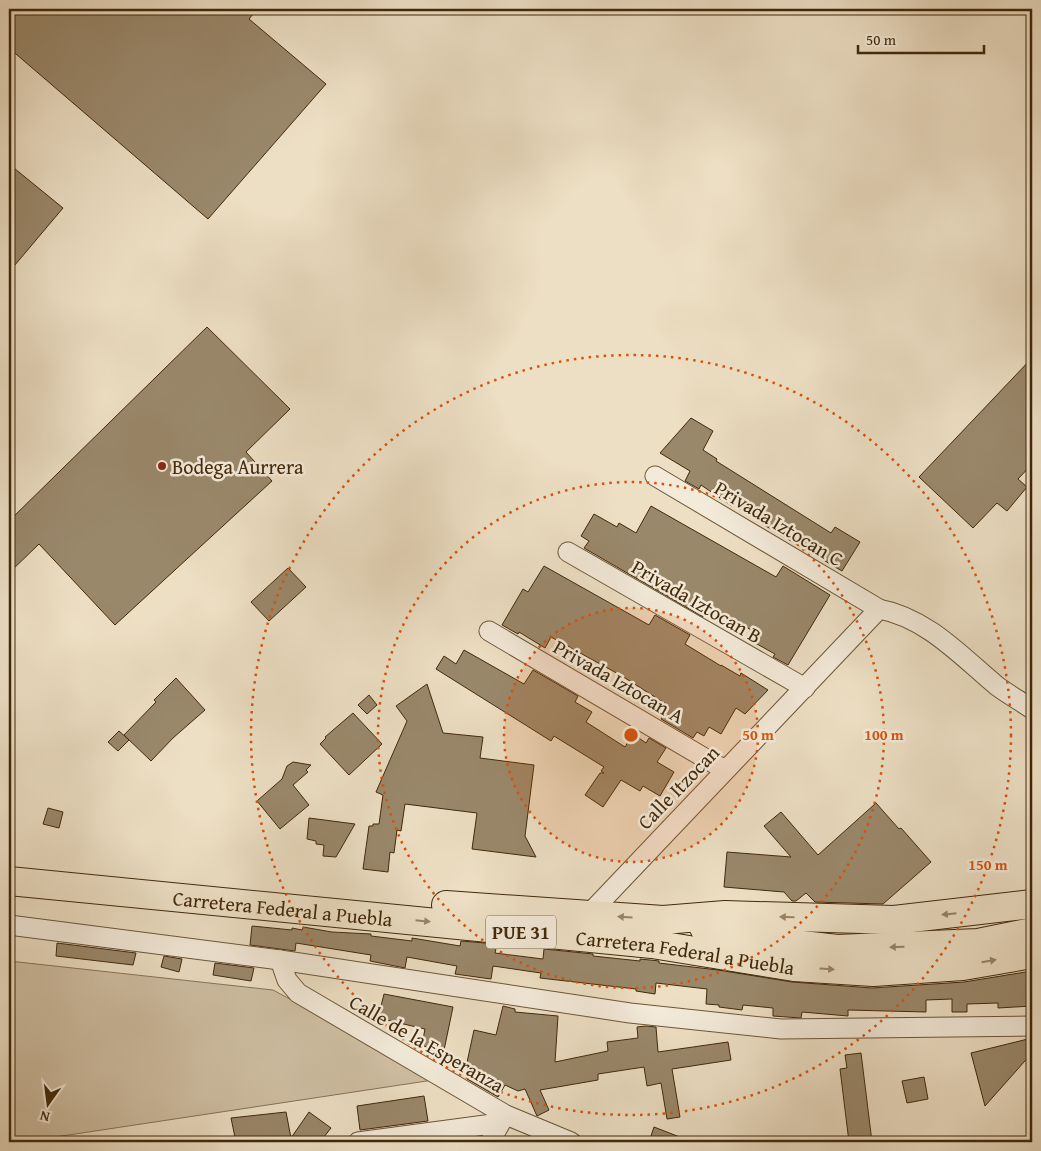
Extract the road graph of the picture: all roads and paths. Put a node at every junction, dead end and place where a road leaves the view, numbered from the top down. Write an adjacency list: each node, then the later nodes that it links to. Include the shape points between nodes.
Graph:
1 (655, 476): 3 (street, Privada Iztocan C)
2 (568, 552): 5 (street, Privada Iztocan B)
3 (879, 608): 5 (street, Calle Itzocan); 6 (street, Privada Iztocan C, via 896,612 941,638 999,687)
4 (489, 631): 7 (street, Privada Iztocan A)
5 (805, 688): 7 (street, Calle Itzocan)
6 (1032, 709)
7 (725, 770): 13 (street, Calle Itzocan)
8 (9, 863): 13 (main road, Carretera Federal a Puebla / PUE 31, via 324,896 564,914)
9 (9, 881): 13 (main road, Carretera Federal a Puebla / PUE 31, one-way to 13)
10 (1032, 904): 11 (main road, Carretera Federal a Puebla / PUE 31, one-way to 11, via 894,920 724,915)
11 (663, 920): 13 (main road, Carretera Federal a Puebla / PUE 31, one-way to 13); 14 (main road, one-way to 11, via 978,943 837,949 776,942)
12 (9, 925): 16 (street)
13 (588, 926): 15 (main road, Carretera Federal a Puebla / PUE 31, one-way to 15, via 652,944 794,967 873,972 963,966)
14 (1032, 932)
15 (1032, 954)
16 (280, 960): 17 (street, via 630,1013 781,1029); 18 (street, Calle de la Esperanza, via 287,980 298,993)
17 (1032, 1026)
18 (503, 1119): 19 (street); 20 (street); 21 (street, Calle de la Esperanza)
19 (358, 1142)
20 (490, 1142)
21 (570, 1142)

